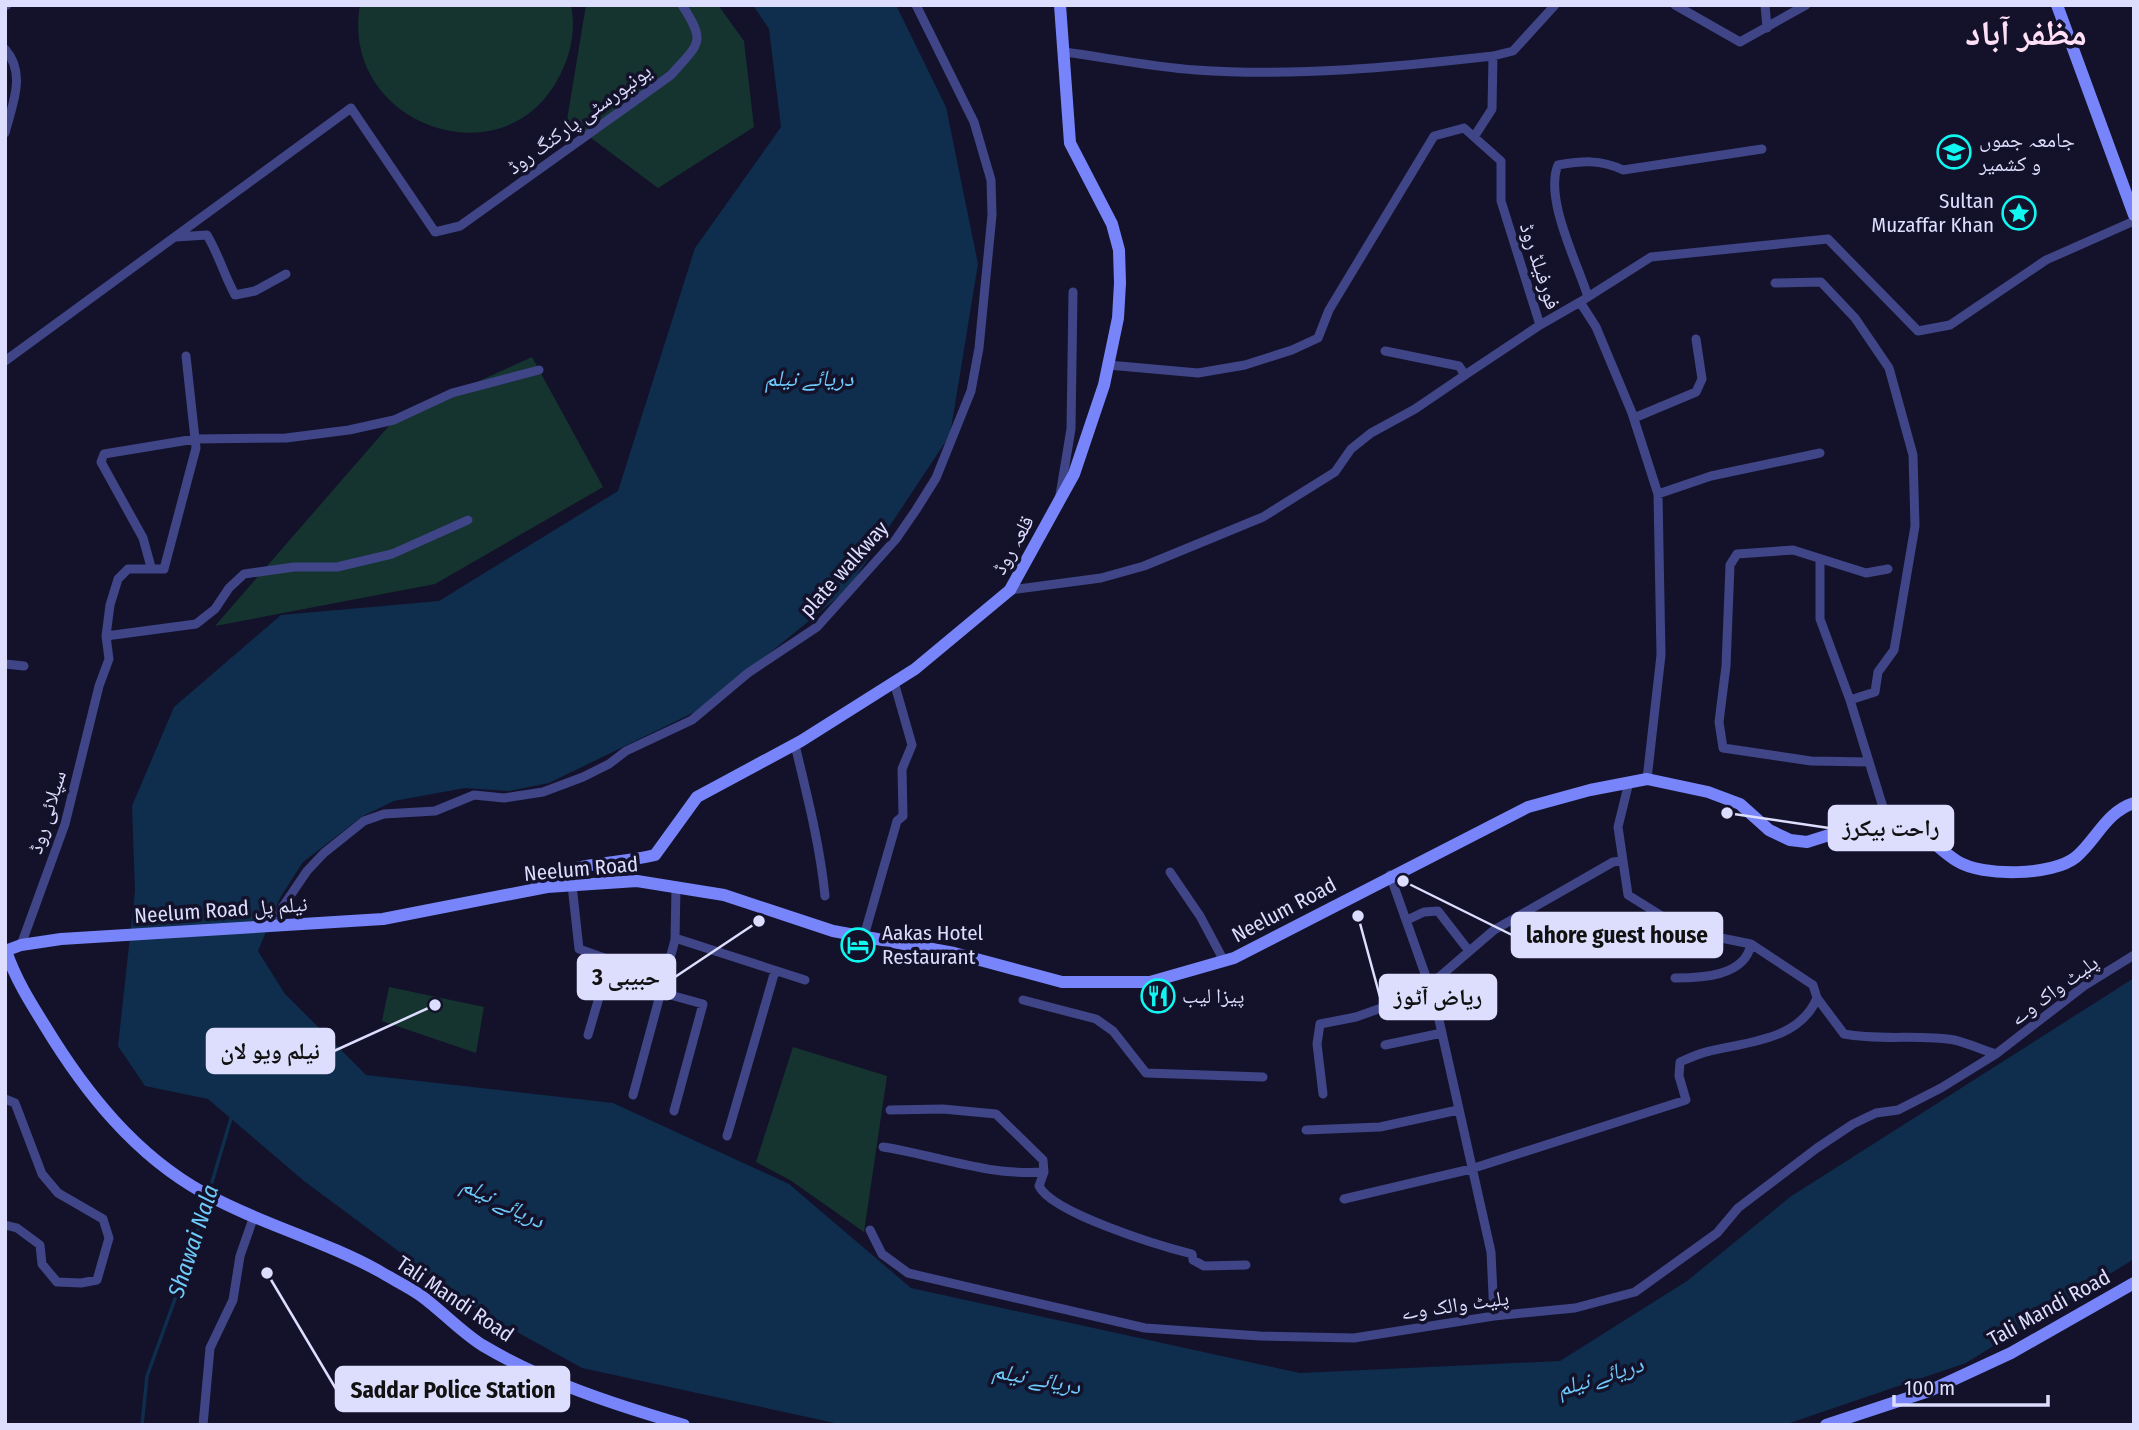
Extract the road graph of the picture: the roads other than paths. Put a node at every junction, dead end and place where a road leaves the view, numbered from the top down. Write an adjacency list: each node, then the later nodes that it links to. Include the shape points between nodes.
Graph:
1 (682, 5): 18 (street, یونیورسٹی پارکنگ روڈ, via 698,29 697,46 671,75 460,226 435,232 351,108)
2 (916, 5): 61 (street, plate walkway, via 974,122 991,180 992,215 971,391 936,478 896,539 817,627 748,673 692,720 583,777 542,792 504,798 474,795 435,811 384,814 363,821 307,871)
3 (1060, 5): 11 (street, قلعہ روڈ)
4 (1555, 5): 12 (street, via 1513,51)
5 (1675, 5): 9 (street, via 1740,42)
6 (1765, 5): 9 (street)
7 (1806, 5): 9 (street)
8 (2057, 5): 16 (street)
9 (1768, 28)
10 (5, 49): 13 (street, via 13,57 17,83)
11 (1065, 52): 12 (street, via 1196,70 1317,72); 28 (street, قلعہ روڈ, via 1070,143 1112,224 1119,250 1118,318)
12 (1493, 56): 14 (street, via 1492,109)
13 (5, 133)
14 (1474, 137): 23 (street, فورفیلڈ روڈ, via 1501,162 1501,201); 28 (street, via 1464,128 1434,136 1329,310 1318,338 1245,365 1198,373)
15 (1762, 149): 22 (street, via 1623,170 1595,162 1558,165 1553,178 1558,213)
16 (2133, 209)
17 (2134, 221): 22 (street, via 2046,260 1950,325 1919,331 1828,239 1651,257)
18 (174, 237): 19 (street, via 207,236 235,295 255,291); 27 (street)
19 (286, 274)
20 (1775, 283): 45 (street, via 1821,282 1855,318 1889,368 1913,455 1914,526 1894,650 1878,672 1875,692)
21 (1073, 292): 35 (street, via 1071,429)
22 (1584, 300): 23 (street, فورفیلڈ روڈ); 31 (street, فورفیلڈ روڈ)
23 (1540, 325): 30 (street)
24 (1696, 339): 31 (street, via 1702,379 1696,392)
25 (1385, 351): 30 (street, via 1459,366)
26 (186, 356): 32 (street)
27 (5, 360)
28 (1108, 365): 35 (street, قلعہ روڈ, via 1074,474)
29 (539, 370): 32 (street, via 452,393 394,420 349,430 286,438)
30 (1465, 375): 40 (street, via 1371,433 1351,449 1335,472 1263,517 1144,566 1101,578)
31 (1634, 418): 34 (street, فورفیلڈ روڈ)
32 (195, 439): 38 (street, via 164,569); 38 (street, via 104,454 101,462 143,538)
33 (1820, 453): 34 (street, via 1711,476)
34 (1658, 494): 48 (street, فورفیلڈ روڈ, via 1661,655)
35 (1059, 500): 40 (street, قلعہ روڈ)
36 (468, 520): 41 (street, via 381,557 337,567 244,574 196,624)
37 (1820, 559): 39 (street, via 1866,573); 45 (street, via 1820,619); 47 (street, via 1793,550 1737,554 1730,565 1719,722 1723,748 1811,761)
38 (151, 567): 41 (street, سپلائی روڈ, via 128,569 118,579)
39 (1888, 569)
40 (1010, 590): 44 (street, قلعہ روڈ)
41 (106, 636): 65 (street, سپلائی روڈ, via 109,659 65,824)
42 (5, 664): 43 (street)
43 (24, 666)
44 (894, 682): 46 (street, قلعہ روڈ); 62 (street, via 912,745 902,769 903,816 897,821)
45 (1850, 701): 47 (street)
46 (794, 745): 57 (street, قلعہ روڈ, via 697,797 655,855 554,873); 58 (street, via 819,842)
47 (1869, 762): 51 (street)
48 (1647, 779): 49 (street, Neelum Road); 51 (street, Neelum Road, via 1740,804 1769,830 1790,841 1807,842)
49 (1629, 782): 52 (street, via 1618,818); 54 (street, Neelum Road, via 1528,807)
50 (2134, 803): 51 (street, via 2119,808 2075,857 2055,869 1981,870 1958,862 1903,816)
51 (1886, 817)
52 (1622, 861): 64 (street, via 1632,898 1686,931); 67 (street, via 1494,930)
53 (1170, 872): 69 (street)
54 (1390, 875): 60 (street); 69 (street, Neelum Road)
55 (572, 886): 56 (street, Neelum Road, via 637,881); 57 (street, Neelum Road); 79 (street, via 579,949 610,960)
56 (676, 887): 62 (street, Neelum Road, via 724,895); 63 (street)
57 (532, 890): 59 (street, Neelum Road)
58 (825, 896)
59 (383, 919): 61 (street, Neelum Road نیلم پل)
60 (1407, 920): 67 (street, via 1438,911); 74 (street)
61 (269, 927): 65 (street, Neelum Road نیلم پل)
62 (864, 936): 69 (street, Neelum Road, via 954,953 1062,982 1150,982)
63 (675, 938): 70 (street); 75 (street)
64 (1751, 944): 72 (street, via 1745,957 1720,975); 76 (street, via 1813,985)
65 (21, 945): 66 (street)
66 (6, 951): 71 (street)
67 (1469, 951): 74 (street)
68 (2134, 956): 81 (street, پلیٹ واک وے, via 2084,986)
69 (1224, 961)
70 (775, 971): 73 (street); 90 (street)
71 (9, 976): 95 (street, Tali Mandi Road, via 103,1109 159,1163)
72 (1675, 978)
73 (805, 980)
74 (1430, 985): 78 (street); 83 (street, via 1367,1013 1320,1024 1317,1044)
75 (663, 993): 84 (street); 88 (street, via 703,1003)
76 (1817, 998): 81 (street, via 1844,1034 1955,1040); 92 (street, via 1813,1009 1767,1039 1680,1062 1686,1100)
77 (1023, 1000): 82 (street, via 1096,1019 1113,1031 1146,1073)
78 (1442, 1033): 80 (street); 87 (street)
79 (588, 1035)
80 (1385, 1045)
81 (1996, 1054): 100 (street, پلیٹ والک وے, via 1941,1088 1898,1110 1876,1113 1826,1142 1738,1208 1717,1233 1635,1292 1575,1308)
82 (1263, 1077)
83 (1323, 1094)
84 (633, 1095)
85 (5, 1099): 96 (street, via 15,1103 42,1174 58,1193 103,1219 109,1238 97,1280 57,1282 42,1264 40,1245)
86 (890, 1110): 93 (street, via 996,1114 1043,1160)
87 (1458, 1110): 89 (street, via 1380,1127); 92 (street)
88 (674, 1111)
89 (1306, 1130)
90 (727, 1136)
91 (883, 1147): 93 (street, via 936,1156 974,1170)
92 (1471, 1169): 94 (street); 100 (street, via 1491,1252)
93 (1044, 1172): 98 (street, via 1039,1186 1058,1205 1113,1226 1130,1238 1192,1254 1203,1266)
94 (1344, 1199)
95 (250, 1215): 101 (street, via 233,1300 210,1348); 102 (street, Tali Mandi Road, via 376,1270 419,1294 481,1344 522,1365 563,1384)
96 (5, 1225)
97 (870, 1230): 100 (street, پلیٹ والک وے, via 882,1254 908,1273 1145,1328 1354,1338)
98 (1246, 1265)
99 (2134, 1283): 103 (street, Tali Mandi Road, via 2011,1353 1929,1391)
100 (1494, 1316)
101 (203, 1425)
102 (684, 1425)
103 (1826, 1425)

